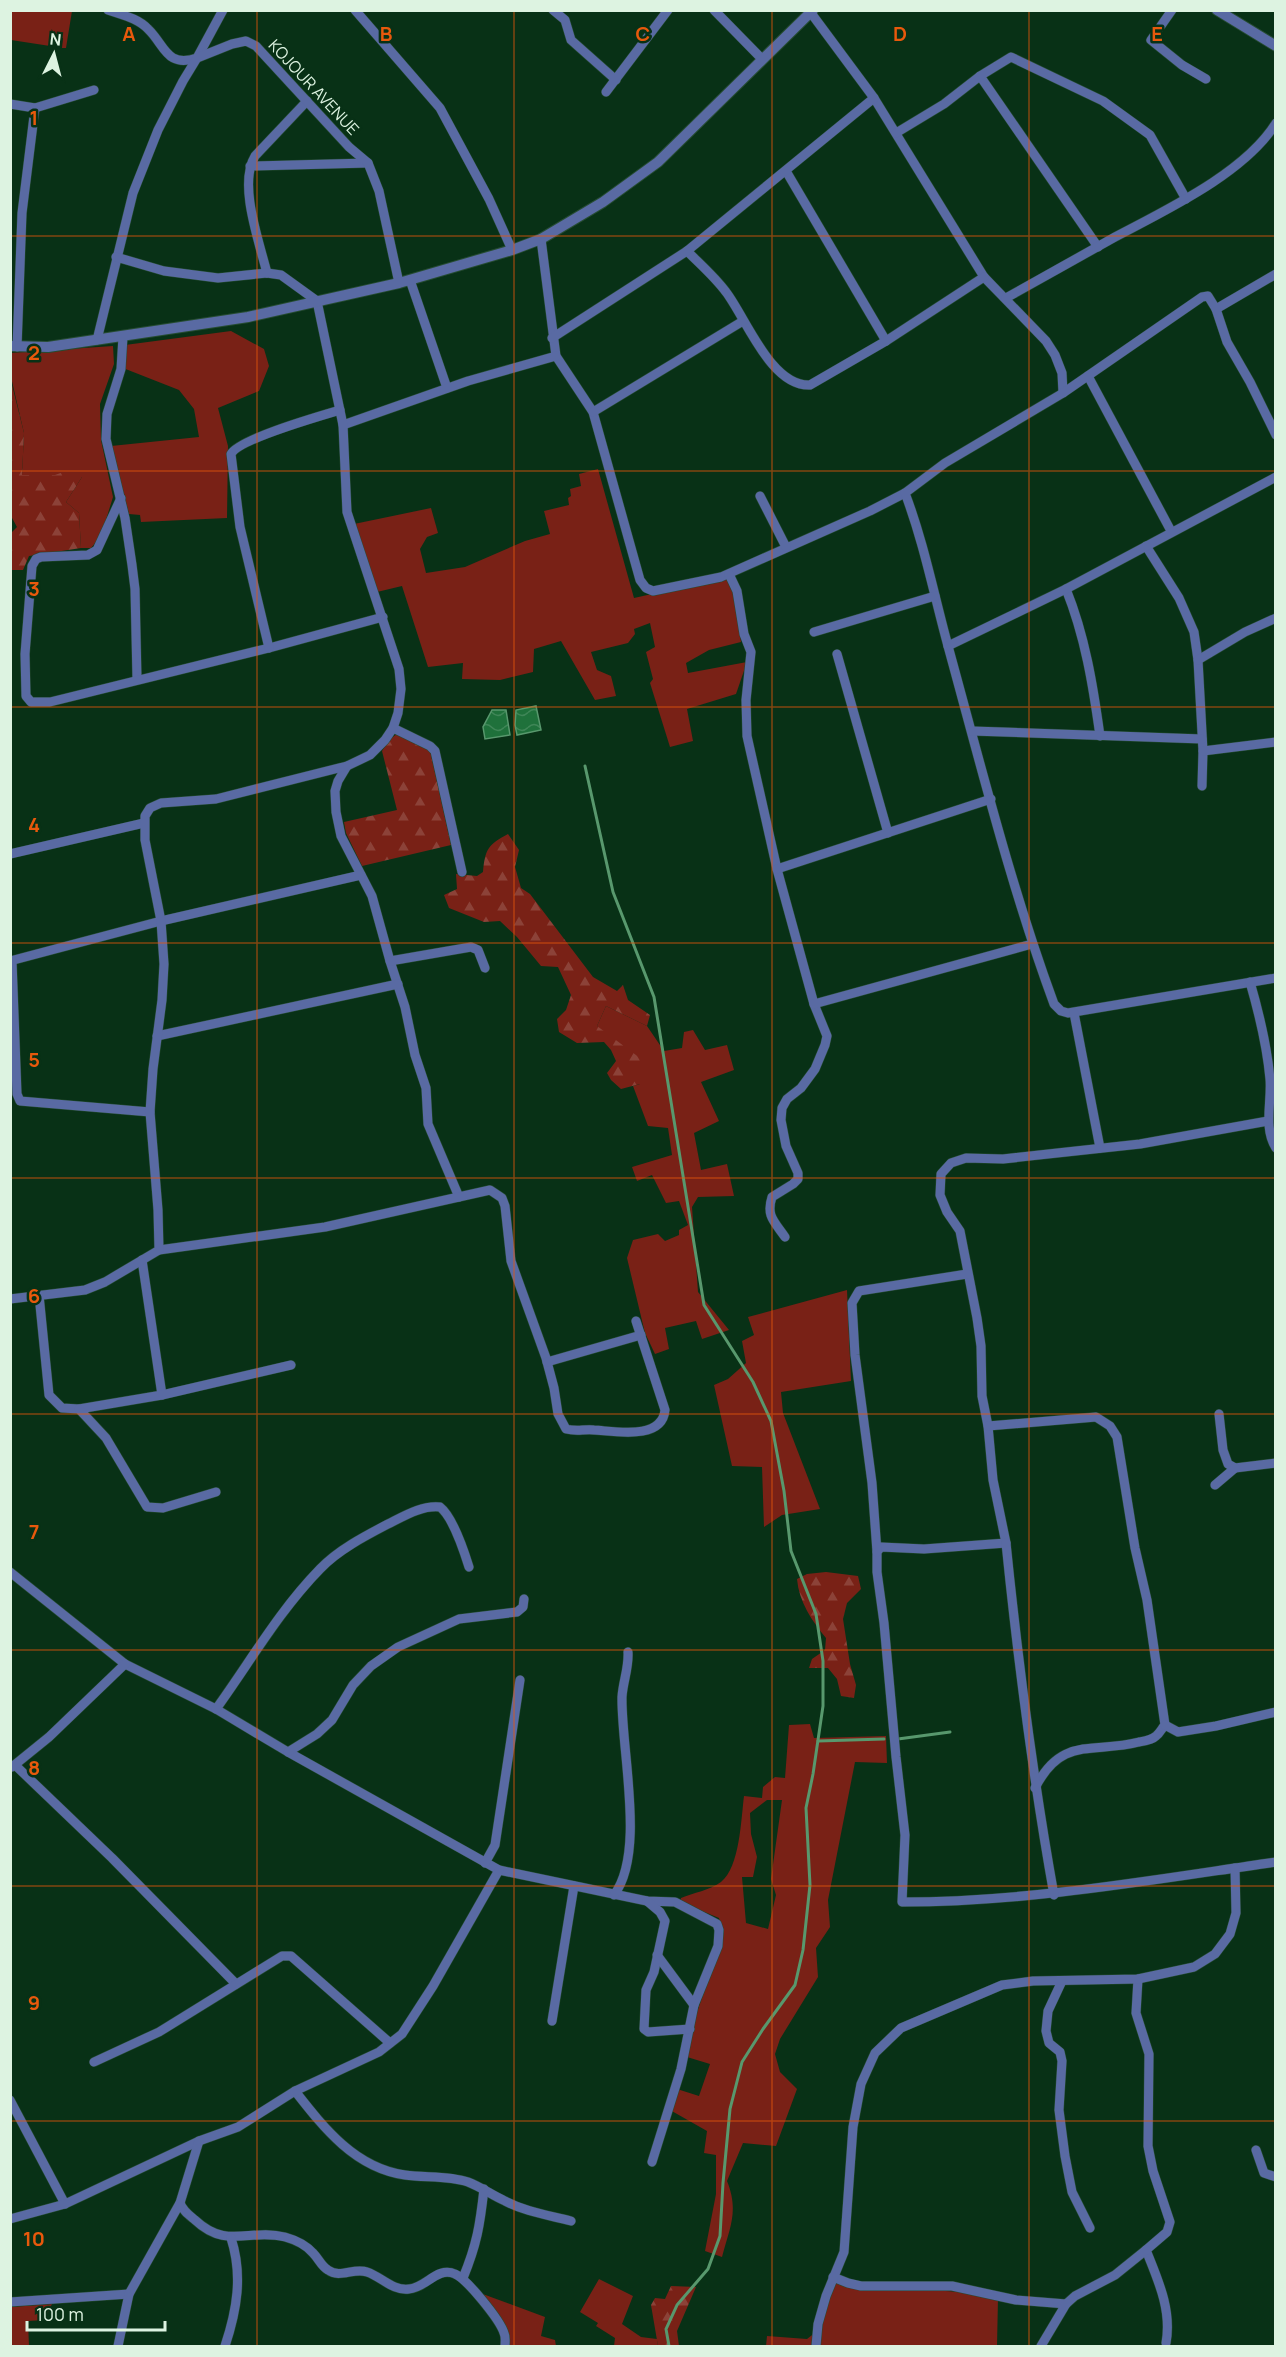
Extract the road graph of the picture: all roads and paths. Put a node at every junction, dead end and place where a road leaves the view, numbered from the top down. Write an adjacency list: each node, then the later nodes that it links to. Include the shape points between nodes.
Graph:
1 (108, 10): 11 (street, via 134,19 148,29 170,55 186,61)
2 (224, 10): 11 (street)
3 (355, 10): 30 (street, via 440,108)
4 (553, 10): 15 (street, via 565,20 571,40)
5 (668, 10): 15 (street)
6 (714, 10): 12 (street)
7 (1172, 10): 14 (street, via 1151,40)
8 (1217, 10): 10 (street)
9 (812, 12): 12 (street); 18 (street)
10 (1275, 46)
11 (197, 58): 19 (street, KOJOUR AVENUE, via 246,41 256,46); 32 (street, via 158,130 133,193)
12 (762, 58): 28 (street, via 658,162 603,202)
13 (980, 76): 23 (street); 27 (street, via 1011,57 1104,101 1150,135); 29 (street)
14 (1206, 79)
15 (616, 80): 17 (street)
16 (94, 90): 21 (street)
17 (606, 92)
18 (874, 98): 23 (street); 26 (street)
19 (307, 102): 24 (street, KOJOUR AVENUE); 25 (street)
20 (10, 104): 21 (street)
21 (35, 108): 46 (street, via 22,213)
22 (1275, 123): 27 (street, via 1242,160)
23 (896, 133): 35 (street)
24 (368, 163): 25 (street); 37 (street, KOJOUR AVENUE, via 379,191)
25 (250, 166): 33 (street, via 254,218)
26 (786, 171): 31 (street); 45 (street)
27 (1186, 199): 29 (street)
28 (541, 239): 30 (street); 43 (street)
29 (1098, 247): 38 (street)
30 (512, 250): 36 (street)
31 (687, 251): 41 (street, via 726,292); 43 (street)
32 (116, 257): 33 (street, via 164,272 218,278); 44 (street)
33 (267, 273): 39 (street, via 281,275)
34 (1275, 274): 40 (street)
35 (984, 277): 38 (street); 45 (street)
36 (410, 280): 37 (street); 49 (street)
37 (399, 283): 39 (street)
38 (1006, 298): 50 (street, via 1055,355 1062,373)
39 (317, 301): 42 (street, via 248,317); 51 (street)
40 (1216, 309): 48 (street, via 1212,298 1202,297); 54 (street, via 1227,342)
41 (743, 321): 45 (street, via 766,356 799,386 810,385); 52 (street)
42 (123, 337): 44 (street); 58 (street, via 121,369 107,414 106,439)
43 (552, 338): 47 (street)
44 (97, 340): 46 (street, via 48,347)
45 (886, 341)
46 (14, 346)
47 (556, 356): 49 (street); 52 (street)
48 (1088, 376): 50 (street); 59 (street)
49 (447, 388): 53 (street)
50 (1063, 393): 56 (street, via 945,463)
51 (340, 410): 53 (street); 69 (street, via 257,438 231,454 240,527)
52 (594, 412): 62 (street, via 640,580 646,588 653,591)
53 (343, 424): 65 (street, via 347,512)
54 (1275, 435)
55 (1274, 474): 59 (street)
56 (905, 493): 61 (street); 64 (street)
57 (760, 496): 61 (street)
58 (121, 498): 72 (street, via 135,590); 72 (street, via 97,550 88,555 41,557 32,566 26,696 31,702 40,703)
59 (1171, 531): 60 (street)
60 (1146, 546): 63 (street); 71 (street, via 1179,597 1194,632)
61 (786, 548): 62 (street)
62 (729, 574): 85 (street, via 735,583 751,652 747,736)
63 (1066, 589): 68 (street); 75 (street, via 1091,671)
64 (935, 596): 67 (street); 68 (street)
65 (383, 616): 69 (street); 73 (street, via 401,689)
66 (1275, 618): 71 (street)
67 (814, 632)
68 (948, 646): 74 (street)
69 (268, 648): 72 (street)
70 (837, 654): 83 (street)
71 (1198, 660): 76 (street)
72 (137, 680)
73 (393, 728): 79 (street, via 370,755); 86 (street, via 435,751)
74 (972, 731): 75 (street); 81 (street)
75 (1100, 736): 76 (street)
76 (1202, 739): 78 (street)
77 (1275, 742): 78 (street)
78 (1203, 751): 80 (street)
79 (347, 766): 82 (street, via 216,799 161,802 150,808); 87 (street, via 335,791 336,812 341,836)
80 (1202, 786)
81 (990, 799): 83 (street); 89 (street)
82 (144, 823): 84 (street); 88 (street)
83 (888, 833): 85 (street)
84 (10, 854)
85 (777, 869): 96 (street)
86 (462, 872)
87 (361, 875): 88 (street); 91 (street, via 372,896)
88 (160, 921): 90 (street); 98 (street, via 163,976)
89 (1032, 944): 96 (street); 97 (street, via 1054,1004 1061,1011)
90 (11, 961): 99 (street, via 20,1101)
91 (390, 962): 92 (street, via 471,947 478,950); 95 (street)
92 (485, 968)
93 (1275, 978): 94 (street)
94 (1250, 982): 97 (street); 100 (street, via 1270,1078)
95 (398, 984): 98 (street); 103 (street, via 426,1088 428,1124)
96 (814, 1004): 104 (street, via 826,1036 825,1045 815,1069 782,1108 786,1146 798,1179 772,1197 769,1208)
97 (1074, 1012): 101 (street)
98 (157, 1036): 99 (street)
99 (150, 1112): 105 (street)
100 (1268, 1122): 101 (street); 102 (street)
101 (1100, 1148): 107 (street, via 1003,1159 966,1158 951,1163 941,1174 940,1195 960,1232)
102 (1275, 1148)
103 (459, 1197): 105 (street, via 325,1227); 112 (street, via 490,1190 502,1198 511,1261)
104 (784, 1237)
105 (159, 1250): 106 (street)
106 (142, 1260): 108 (street, via 85,1290); 114 (street)
107 (967, 1274): 117 (street, via 981,1346 982,1396); 123 (street, via 860,1291 852,1303)
108 (39, 1295): 109 (street); 115 (street, via 49,1395 63,1408)
109 (10, 1299)
110 (636, 1321): 111 (street)
111 (641, 1335): 112 (street); 112 (street, via 665,1410 661,1424 652,1428 629,1433 566,1429 558,1414)
112 (547, 1362)
113 (291, 1365): 114 (street)
114 (162, 1395): 115 (street)
115 (79, 1409): 121 (street, via 106,1438 147,1507 163,1508)
116 (1219, 1413): 119 (street, via 1228,1464)
117 (988, 1426): 122 (street, via 993,1480); 132 (street, via 1096,1417 1110,1426 1117,1437 1135,1548 1148,1600)
118 (1275, 1463): 119 (street)
119 (1235, 1468): 120 (street)
120 (1215, 1485)
121 (216, 1492)
122 (1006, 1543): 123 (street, via 924,1549 881,1547); 135 (street)
123 (877, 1552): 142 (street, via 905,1835 902,1902)
124 (469, 1567): 130 (street, via 453,1527 440,1507 416,1511 375,1531 320,1568)
125 (10, 1572): 128 (street)
126 (524, 1599): 133 (street, via 517,1612 459,1618 398,1647 353,1685 332,1720)
127 (628, 1652): 141 (street, via 622,1695 630,1788 630,1849 626,1875)
128 (125, 1664): 130 (street); 134 (street)
129 (520, 1680): 137 (street, via 495,1845)
130 (216, 1709): 133 (street)
131 (1275, 1712): 132 (street, via 1178,1732)
132 (1165, 1725): 135 (street, via 1155,1738 1125,1746 1080,1748 1058,1758 1043,1771)
133 (288, 1752): 137 (street)
134 (13, 1766): 147 (street, via 112,1858)
135 (1035, 1788): 142 (street)
136 (1275, 1862): 138 (street)
137 (485, 1863): 139 (street)
138 (1235, 1868): 142 (street); 145 (street, via 1236,1913 1230,1934 1215,1954 1194,1967)
139 (499, 1870): 140 (street); 151 (street, via 433,1986 402,2034)
140 (574, 1886): 141 (street); 149 (street)
141 (614, 1895): 143 (street)
142 (1053, 1895)
143 (647, 1901): 144 (street, via 665,1921); 148 (street, via 675,1902 717,1924 720,1930 718,1946)
144 (657, 1955): 148 (street); 150 (street, via 646,1990 644,2028 648,2032)
145 (1138, 1978): 146 (street); 166 (street, via 1136,2013 1149,2054 1148,2146 1170,2222 1167,2232)
146 (1062, 1982): 164 (street, via 1048,2012 1046,2031 1062,2061 1059,2110 1072,2192); 167 (street, via 1002,1985 901,2028 875,2053 861,2084 853,2127 844,2252)
147 (236, 1984): 151 (street, via 282,1956 291,1956); 152 (street, via 159,2032)
148 (694, 2005): 150 (street)
149 (552, 2021)
150 (690, 2029): 157 (street)
151 (390, 2043): 153 (street, via 379,2052)
152 (94, 2062)
153 (295, 2091): 155 (street, via 238,2127); 159 (street, via 346,2150 373,2166 399,2175 448,2178)
154 (10, 2100): 161 (street)
155 (199, 2141): 160 (street); 161 (street)
156 (1256, 2150): 158 (street, via 1264,2173)
157 (652, 2162)
158 (1275, 2176)
159 (484, 2189): 163 (street, via 527,2210); 168 (street, via 476,2247)
160 (180, 2203): 165 (street, via 207,2232); 169 (street)
161 (65, 2204): 162 (street)
162 (10, 2219)
163 (571, 2221)
164 (1090, 2228)
165 (231, 2238): 168 (street, via 263,2234 285,2237 313,2252 330,2272 366,2271 400,2288 409,2289 446,2272); 174 (street, via 239,2272 235,2317)
166 (1146, 2250): 171 (street, via 1115,2275); 172 (street, via 1165,2304)
167 (833, 2277): 171 (street, via 861,2286 952,2286 1016,2300); 176 (street, via 818,2324)
168 (463, 2278): 175 (street, via 501,2325)
169 (129, 2294): 170 (street); 173 (street)
170 (10, 2302)
171 (1066, 2304): 177 (street)
172 (1166, 2343)
173 (118, 2346)
174 (225, 2346)
175 (505, 2346)
176 (816, 2346)
177 (1041, 2346)

